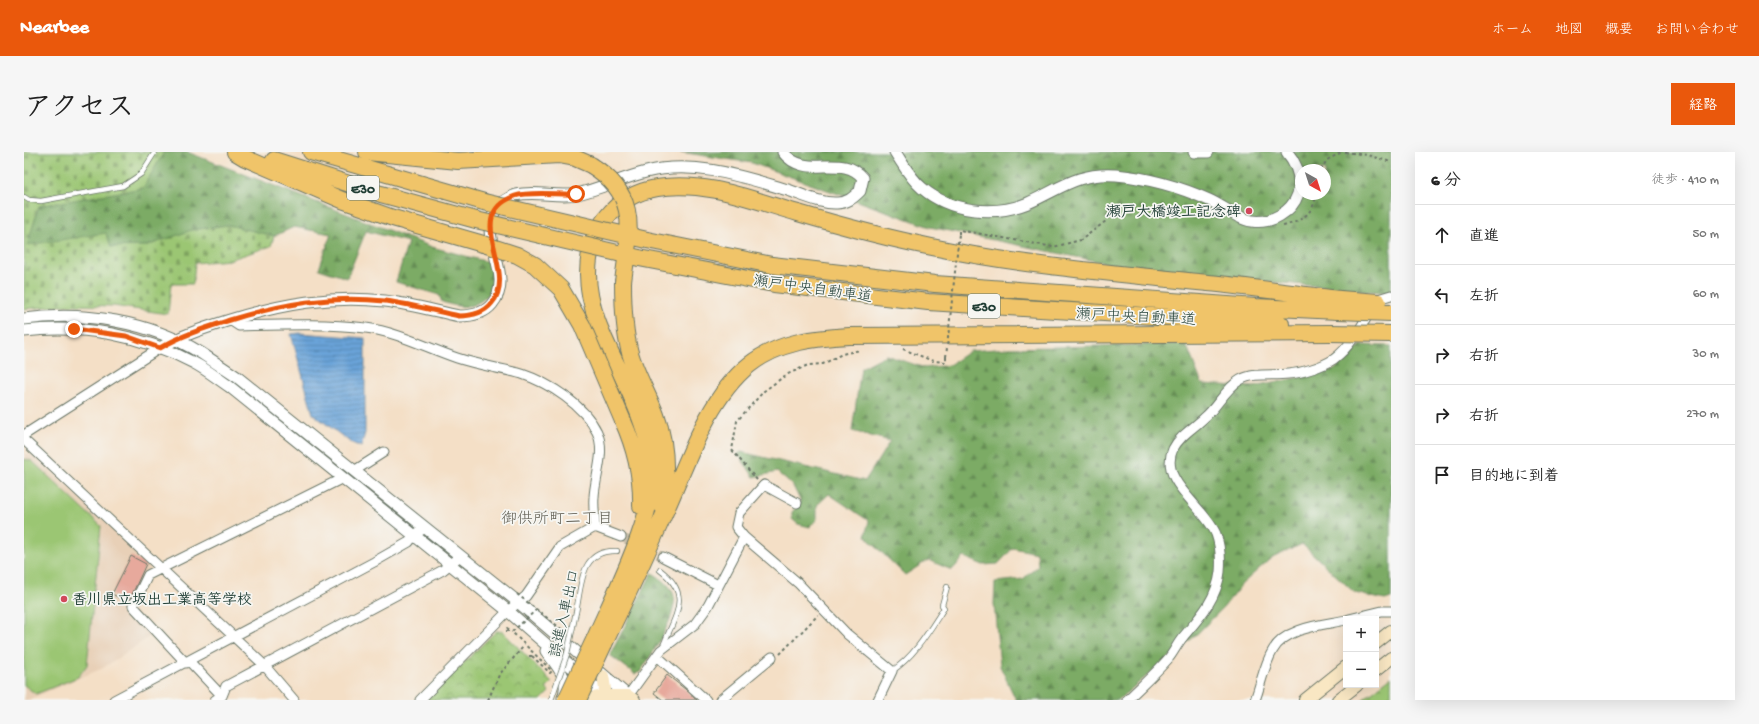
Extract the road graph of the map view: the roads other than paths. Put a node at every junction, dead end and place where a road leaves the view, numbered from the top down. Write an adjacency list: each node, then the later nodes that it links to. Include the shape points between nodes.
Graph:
1 (155, 152): 11 (lane, via 141,174 123,186 41,201)
2 (235, 152): 32 (highway, bridge, via 342,200 517,255 536,265 561,289 582,325 623,421 636,456 640,477)
3 (251, 152): 18 (highway, 瀬戸中央自動車道 / E30, bridge, via 366,189 476,220 639,258 774,284 928,302)
4 (311, 152): 14 (highway, 瀬戸中央自動車道 / E30, bridge, via 484,202 647,240 772,264 935,284 1256,308)
5 (367, 152): 30 (highway, bridge, via 458,161 559,155 591,165 606,174 618,188 627,206 629,224 623,282 626,333 630,353 656,416 666,458 665,489)
6 (783, 152): 17 (street, via 789,158 806,163 846,160 853,164 863,178 860,191 847,202 827,203 744,176 674,167 624,177 576,194 516,195 500,205 491,220 490,230 500,288 490,306 481,312 471,316 459,316 385,301 339,299 301,302)
7 (894, 152): 10 (street, via 922,189 966,209 984,211 1015,207 1074,179 1102,174 1182,190 1214,202 1251,221 1261,222 1280,215 1295,201 1299,170)
8 (1194, 152): 9 (street)
9 (1208, 152)
10 (1287, 152)
11 (24, 197)
12 (1391, 295): 78 (street, via 1378,299 1352,340 1333,359 1320,366 1289,374 1254,376 1240,380 1206,417 1182,436 1173,449 1171,471 1178,485 1215,532 1220,547 1220,573 1203,615 1182,638 1168,659)
13 (1391, 303): 14 (highway, bridge)
14 (1339, 305): 15 (highway, 瀬戸中央自動車道 / E30, bridge); 32 (highway, via 1212,283 1038,266 932,247 841,226 714,189 676,186 641,192 615,206 604,219 593,246 588,276 596,318 645,429 653,469 649,503)
15 (1391, 313)
16 (24, 319): 21 (street, via 74,316 106,319)
17 (230, 320): 21 (street); 29 (street, via 239,326 366,328 395,334 467,362 522,374 539,381 571,402 589,418 598,433 601,451 594,497)
18 (1331, 330): 20 (highway, bridge); 30 (highway, via 1050,336 849,336 812,338 796,342 765,355 750,365 726,388 708,419)
19 (24, 331): 22 (street, via 74,329 103,332 126,336)
20 (1391, 333)
21 (174, 339): 22 (street); 26 (street, via 237,377)
22 (160, 348): 23 (street); 27 (street, via 195,363 230,387)
23 (24, 435)
24 (24, 440): 40 (street)
25 (384, 452): 26 (street)
26 (354, 471): 31 (street)
27 (343, 478): 33 (street); 40 (street)
28 (797, 503): 35 (street, via 764,485 739,513 736,527)
29 (595, 527): 34 (street); 44 (street, via 560,547 526,596)
30 (658, 527): 52 (highway)
31 (425, 528): 33 (street); 37 (street)
32 (640, 534): 52 (highway)
33 (414, 535): 39 (street); 51 (street, via 408,542 381,558)
34 (621, 537)
35 (744, 537): 42 (street); 61 (street, via 798,583 847,634)
36 (617, 551): 70 (lane, 誤進入車出口, bridge, via 607,550 596,554 589,560 585,569 567,654)
37 (460, 556): 39 (street); 44 (street)
38 (663, 557): 42 (street)
39 (450, 563): 45 (street); 58 (street, via 443,570)
40 (162, 567): 51 (street); 57 (street, via 148,575 133,606)
41 (660, 570): 54 (lane, via 671,579 680,598)
42 (718, 585): 54 (street, via 708,606 695,624)
43 (947, 587): 61 (lane, via 942,605 944,608 924,639 912,654)
44 (518, 598): 45 (street); 62 (street)
45 (508, 611): 50 (street); 69 (street)
46 (1391, 611): 47 (street)
47 (1361, 616)
48 (1343, 621): 79 (street, via 1291,634 1280,640 1269,658)
49 (1391, 631): 53 (main road)
50 (534, 634): 65 (street); 71 (street, via 564,676 565,692)
51 (233, 636): 57 (street); 58 (street)
52 (600, 641): 72 (highway, bridge); 73 (highway, bridge)
53 (1379, 641)
54 (659, 653): 66 (street); 75 (street)
55 (772, 657): 76 (street)
56 (1391, 658): 59 (main road)
57 (187, 662): 64 (street); 67 (street)
58 (264, 665): 64 (street, via 226,686); 68 (street)
59 (1379, 668)
60 (1343, 669): 80 (main road)
61 (892, 671): 77 (street)
62 (603, 676): 65 (main road); 66 (street)
63 (1353, 688): 81 (main road)
64 (218, 698)
65 (606, 699): 66 (main road); 74 (main road)
66 (629, 699)
67 (114, 700)
68 (294, 700)
69 (420, 700)
70 (551, 700)
71 (562, 700)
72 (566, 700)
73 (578, 700)
74 (583, 700)
75 (706, 700)
76 (720, 700)
77 (878, 700)
78 (1127, 700)
79 (1256, 700)
80 (1305, 700)
81 (1338, 700)

